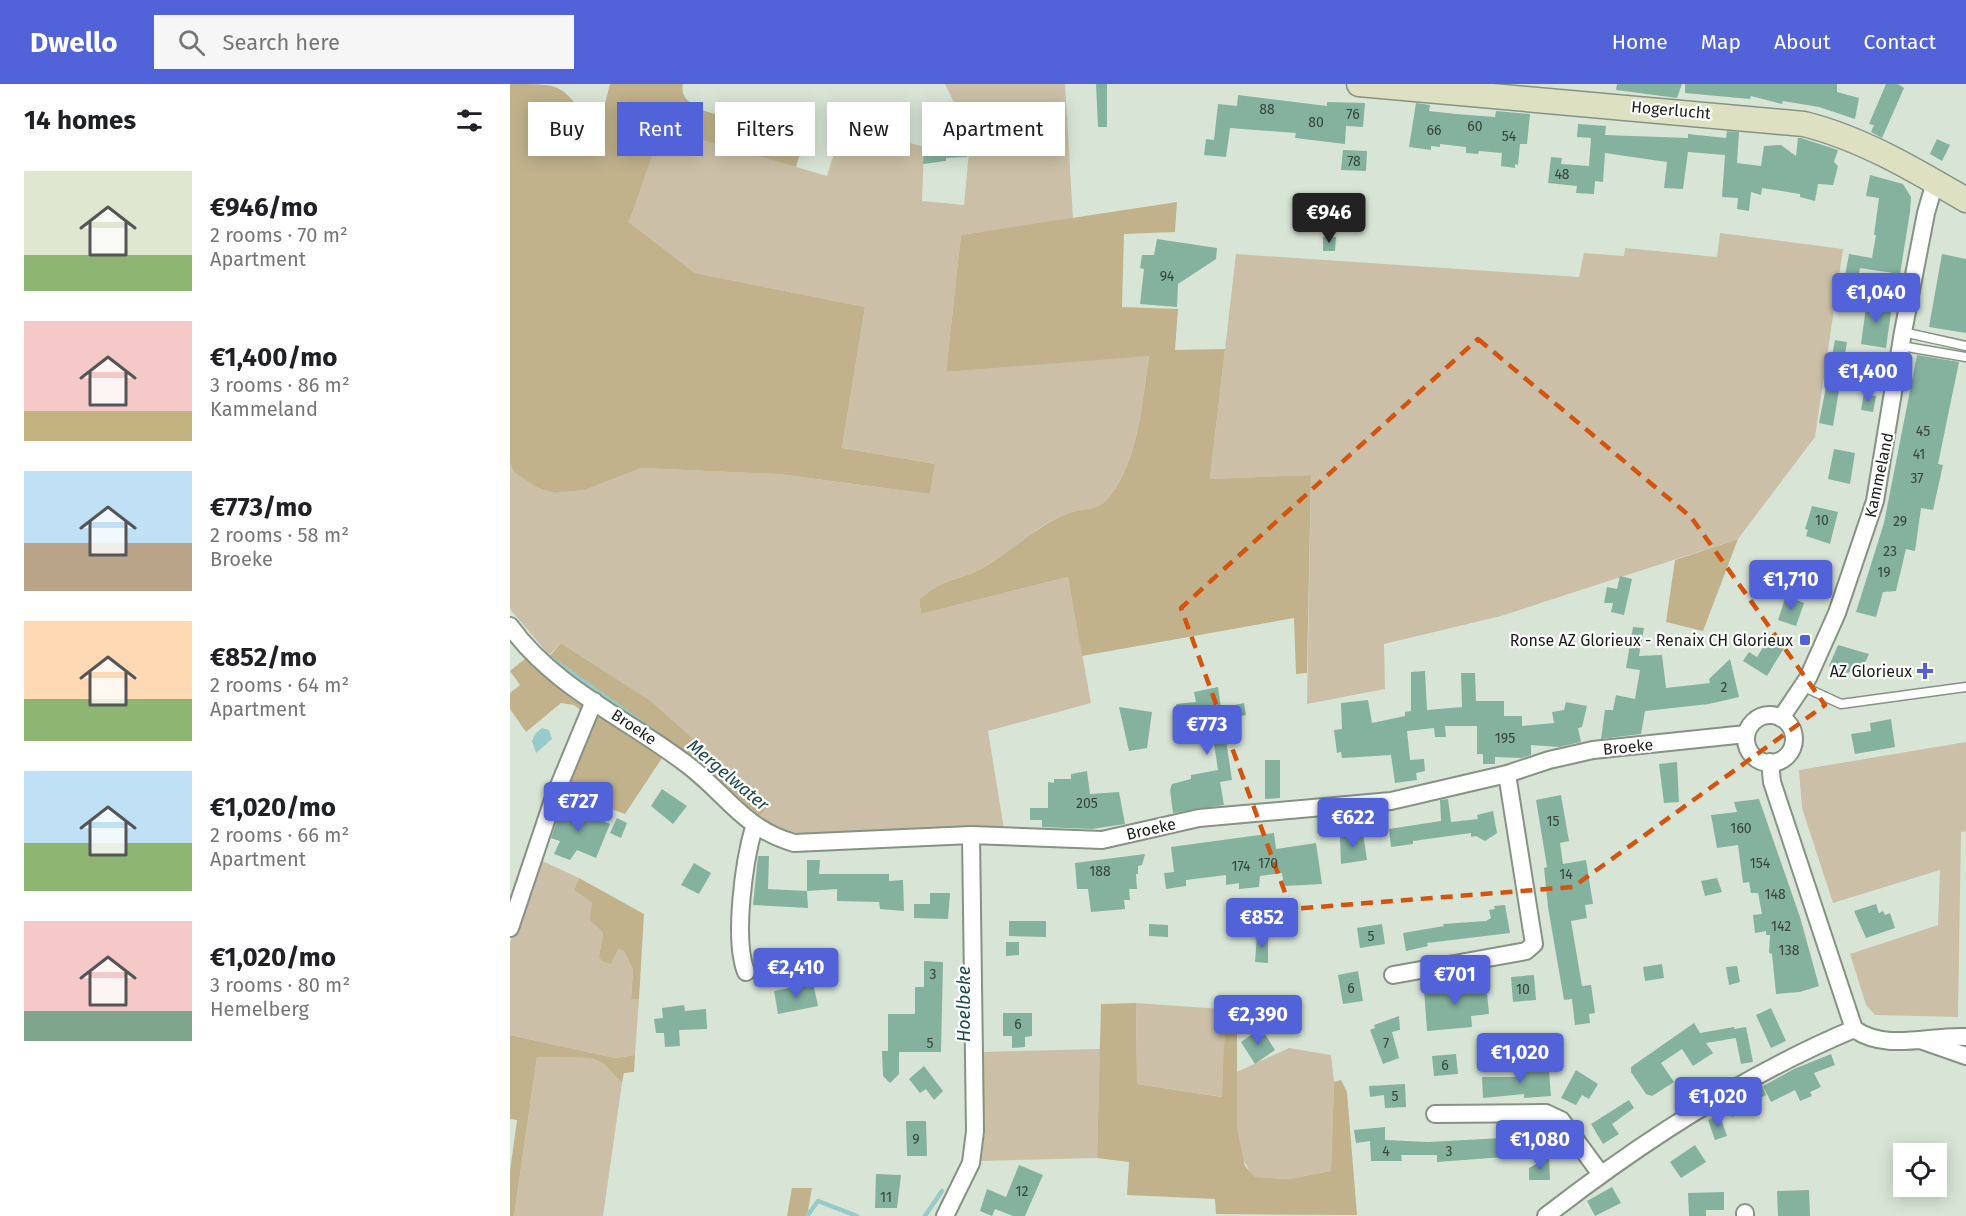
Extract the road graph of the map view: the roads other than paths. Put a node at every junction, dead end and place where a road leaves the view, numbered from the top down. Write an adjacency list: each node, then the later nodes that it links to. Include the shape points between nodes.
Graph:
1 (1359, 84): 2 (street, Hogerlucht, via 1804,123 1883,154)
2 (1935, 182): 3 (street, Hogerlucht); 4 (street, Kammeland)
3 (1966, 200)
4 (1902, 339): 5 (lane); 6 (lane); 8 (street, Kammeland, via 1875,501 1837,613)
5 (1966, 346)
6 (1966, 357)
7 (510, 626): 10 (street, Broeke, via 550,669)
8 (1802, 686): 9 (lane, via 1841,704); 11 (street, Kammeland)
9 (1966, 687)
10 (594, 701): 15 (street, Broeke, via 691,767); 17 (street, Broeke, via 553,800)
11 (1781, 718): 12 (street, via 1758,718); 13 (street, via 1792,729 1793,745 1784,758)
12 (1746, 734): 13 (street, via 1749,752); 14 (street, Broeke, via 1593,750)
13 (1770, 762): 20 (street, via 1772,782)
14 (1507, 774): 16 (street, Broeke, via 1391,801 1199,818 1102,840); 19 (street, via 1534,944 1526,951)
15 (754, 827): 16 (street, Broeke, via 794,843); 18 (street, via 745,856 740,956)
16 (971, 835): 26 (street, via 975,1131 971,1163)
17 (510, 928)
18 (746, 972)
19 (1393, 975)
20 (1851, 1023): 22 (street, via 1866,1038); 25 (street, via 1726,1091)
21 (1966, 1037): 22 (street, via 1941,1036)
22 (1923, 1041): 23 (street)
23 (1966, 1056)
24 (1435, 1114): 25 (street, via 1546,1113 1561,1120)
25 (1600, 1173): 27 (street)
26 (945, 1216)
27 (1546, 1216)

